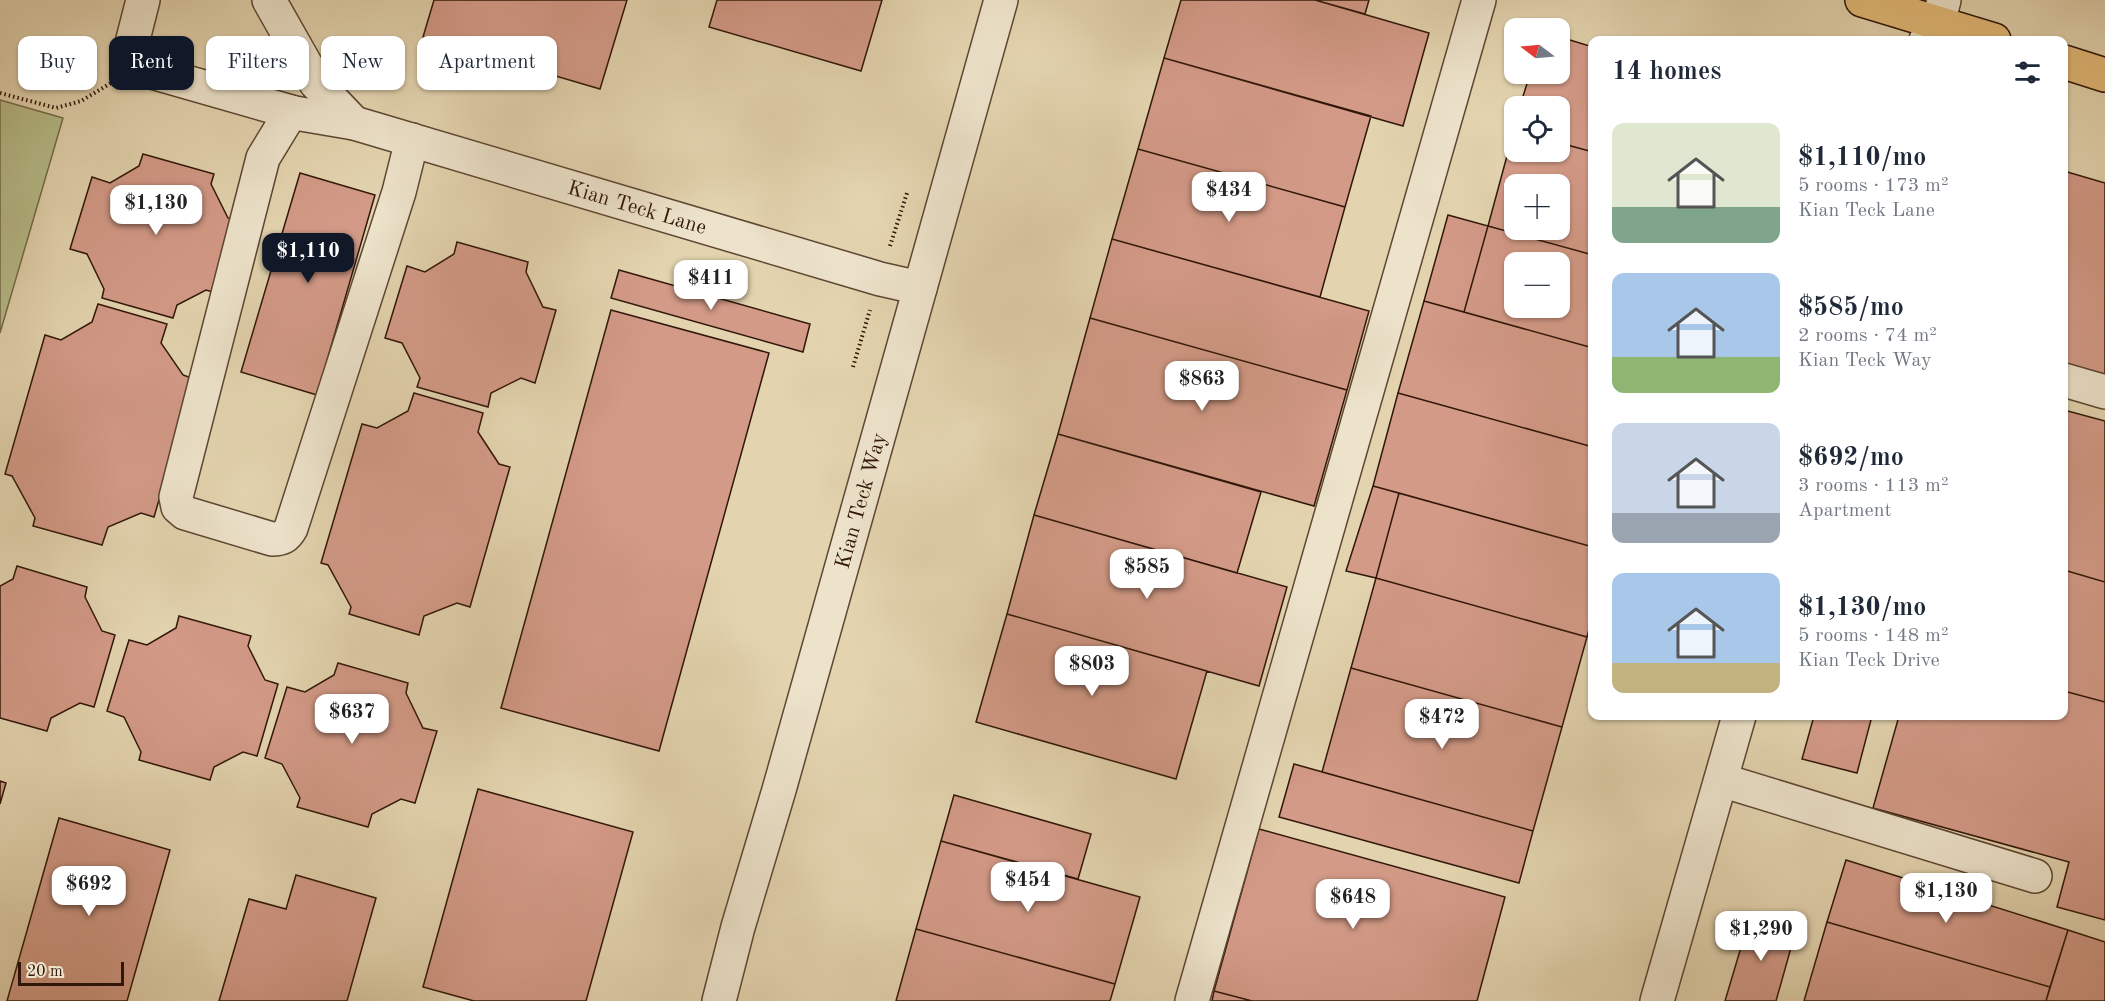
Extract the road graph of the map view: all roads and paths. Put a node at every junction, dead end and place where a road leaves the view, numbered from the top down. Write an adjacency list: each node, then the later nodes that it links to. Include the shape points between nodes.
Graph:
1 (143, 0): 7 (street)
2 (269, 0): 15 (street, via 316,83)
3 (1001, 0): 17 (street, Kian Teck Way)
4 (1479, 0): 24 (street)
5 (1862, 0): 6 (main road)
6 (1936, 21): 8 (main road)
7 (134, 36)
8 (1982, 36)
9 (2068, 63): 10 (main road)
10 (2105, 75)
11 (109, 84): 13 (path, via 81,101 56,108)
12 (194, 84): 14 (street, Kian Teck Lane)
13 (0, 93)
14 (291, 112): 15 (street, Kian Teck Lane); 16 (street, via 263,158 176,497 178,507 185,513 272,539 287,536 291,528 399,192)
15 (354, 123): 16 (street, Kian Teck Lane)
16 (412, 140): 17 (street, Kian Teck Lane)
17 (920, 288): 23 (street, Kian Teck Way)
18 (2068, 381): 19 (street)
19 (2105, 392)
20 (1738, 720): 21 (street)
21 (1720, 780): 22 (street); 25 (street)
22 (2036, 876)
23 (719, 1001)
24 (1192, 1001)
25 (1657, 1001)

